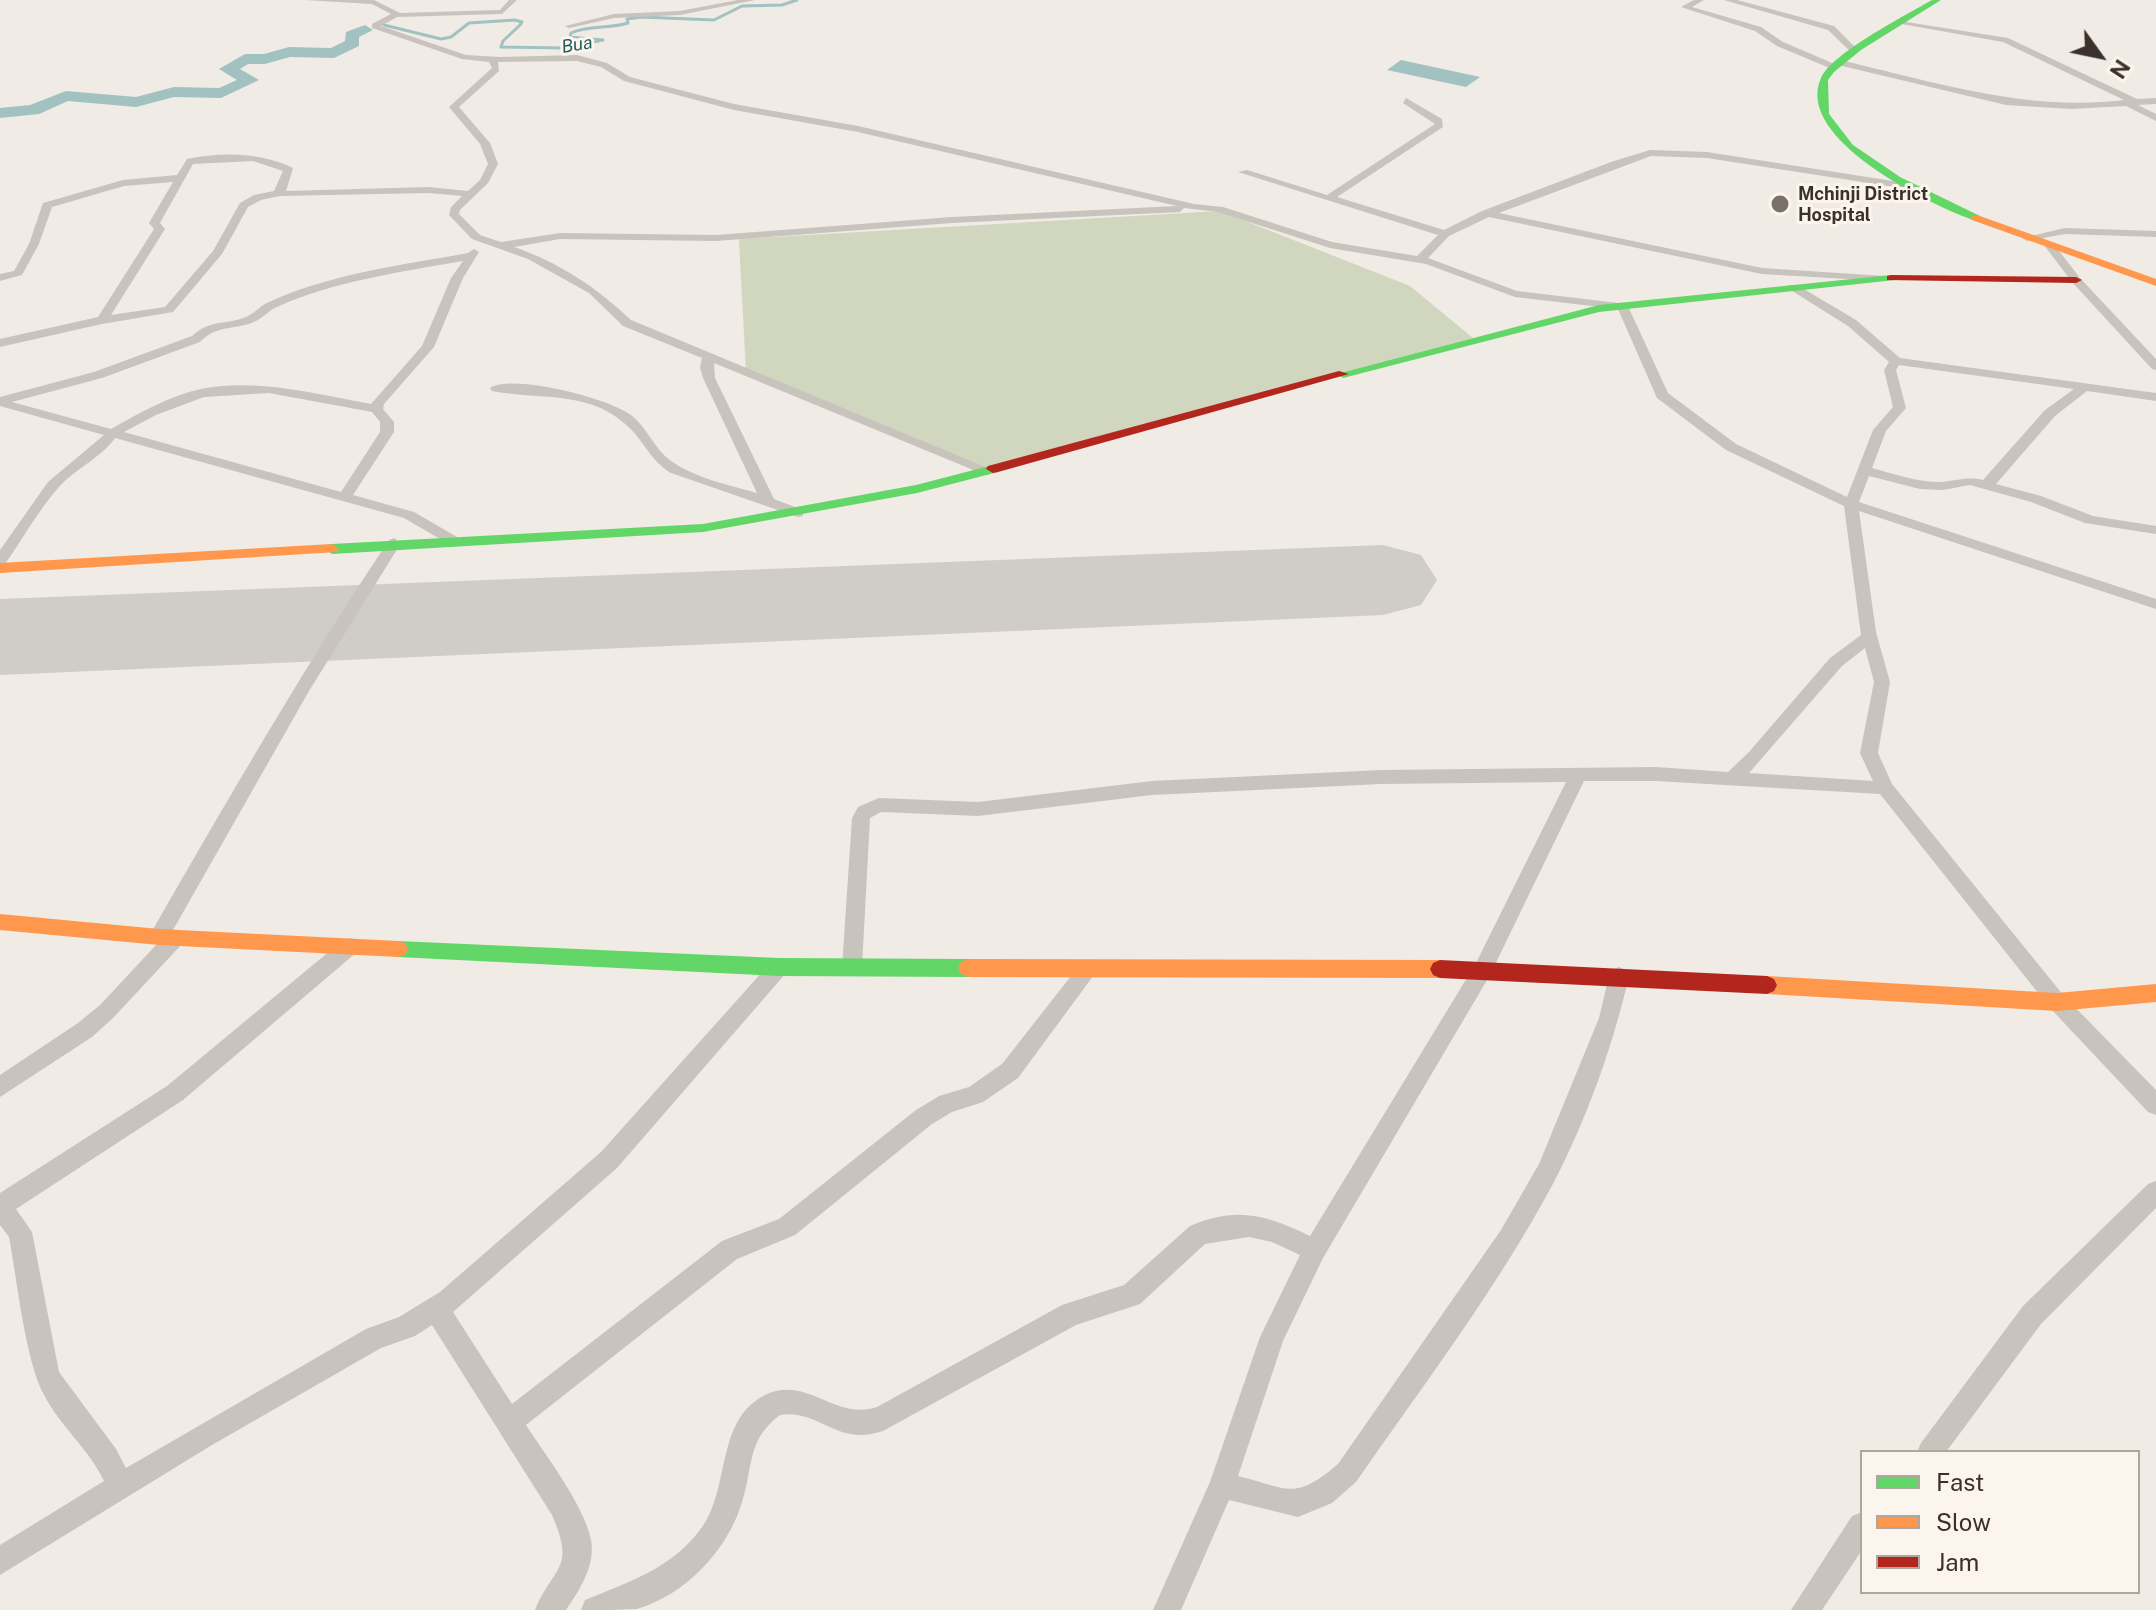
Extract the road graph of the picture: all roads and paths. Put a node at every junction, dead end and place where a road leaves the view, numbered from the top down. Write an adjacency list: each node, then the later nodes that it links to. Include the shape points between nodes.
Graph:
1 (308, 0): 7 (street, via 373,2)
2 (513, 0): 7 (street, via 502,12)
3 (751, 0): 9 (street)
4 (1700, 0): 12 (street, via 1685,7 1758,29 1780,44)
5 (1728, 0): 10 (street, via 1831,28)
6 (1937, 0): 8 (main road)
7 (397, 15): 11 (street, via 375,26 438,50)
8 (1900, 23): 10 (main road); 15 (street, via 2005,40)
9 (569, 26)
10 (1855, 51): 12 (main road)
11 (493, 60): 21 (street, via 496,69 454,107 485,143 493,164); 23 (street, via 577,58 604,65 627,79 734,107 858,129)
12 (1838, 65): 15 (street, via 2006,102); 19 (main road, via 1821,90 1829,123 1871,164)
13 (1406, 101): 22 (street, via 1440,125)
14 (2156, 101): 15 (street)
15 (2132, 102): 16 (street)
16 (2156, 118)
17 (1243, 172): 22 (street)
18 (180, 178): 20 (street, via 190,161 258,157 289,170); 33 (street, via 123,183 47,205 18,273); 39 (street, via 154,223 160,229)
19 (1908, 186): 24 (street, via 1707,155 1650,153); 27 (main road)
20 (280, 193): 21 (street); 39 (street, via 244,205 218,252 175,306)
21 (469, 194): 28 (street, via 454,215)
22 (1329, 198): 25 (street)
23 (1199, 207): 30 (street, via 716,238 560,236); 32 (street, via 1330,245)
24 (1486, 213): 25 (street); 34 (street, via 1738,268)
25 (1445, 234): 32 (street)
26 (2156, 234): 27 (street, via 2065,231)
27 (2027, 238): 29 (main road)
28 (483, 240): 30 (street); 31 (street)
29 (2049, 245): 35 (street); 36 (main road)
30 (501, 246): 41 (street, via 593,291 627,323)
31 (471, 256): 47 (street, via 318,289 271,305 251,319 207,328 196,339 98,375); 48 (street, via 428,347)
32 (1420, 259): 38 (street, via 1515,294)
33 (0, 278)
34 (1884, 278): 35 (main road); 37 (main road)
35 (2076, 280): 43 (street)
36 (2156, 283)
37 (1793, 287): 38 (main road); 42 (street, via 1852,323)
38 (1623, 306): 50 (main road, via 1497,333); 55 (street, via 1662,395 1673,405 1731,447)
39 (102, 320): 40 (street)
40 (0, 343)
41 (709, 357): 50 (street); 54 (street, via 709,378)
42 (1896, 361): 44 (street); 51 (street, via 1890,370 1900,408 1880,430)
43 (2156, 366)
44 (2085, 387): 46 (street); 52 (street, via 2060,403)
45 (496, 388): 54 (street, via 560,393 609,408 628,419 662,463)
46 (2156, 397)
47 (0, 402): 49 (street)
48 (376, 409): 49 (street, via 269,389 209,392 151,412); 53 (street, via 387,422 387,432)
49 (111, 434): 53 (street); 60 (street, via 42,497)
50 (988, 471): 56 (main road)
51 (1866, 471): 52 (street, via 1920,485 1965,481); 55 (street)
52 (1986, 486): 57 (street, via 2090,520)
53 (344, 498): 58 (street, via 419,519)
54 (767, 499): 56 (street)
55 (1851, 504): 62 (street); 63 (street)
56 (798, 513): 58 (main road, via 703,528)
57 (2156, 530)
58 (452, 540): 59 (main road)
59 (394, 543): 61 (main road); 68 (street, via 291,704)
60 (0, 561)
61 (0, 568)
62 (2156, 604)
63 (1869, 637): 65 (street, via 1836,662); 66 (street, via 1882,682 1869,753)
64 (1578, 776): 65 (street); 71 (street, via 1381,777 1152,788 978,809 871,807 861,818); 73 (street)
65 (1732, 778): 66 (street)
66 (1885, 788): 76 (street)
67 (0, 922): 68 (main road)
68 (167, 937): 69 (main road); 77 (street, via 107,1011)
69 (350, 946): 70 (main road); 85 (street, via 175,1093 0,1206 20,1232 53,1387 107,1458)
70 (779, 967): 71 (main road); 81 (street, via 609,1160)
71 (852, 967): 72 (main road)
72 (1089, 968): 73 (main road); 82 (street, via 1010,1071 991,1086 924,1117 787,1227 730,1249)
73 (1483, 969): 74 (main road); 80 (street)
74 (1619, 976): 76 (main road); 84 (street, via 1609,1018 1547,1172 1509,1238 1347,1473 1323,1494 1298,1504)
75 (2156, 993): 76 (main road)
76 (2057, 1002): 78 (street)
77 (0, 1087)
78 (2156, 1105)
79 (2156, 1192): 83 (street, via 2032,1315)
80 (1315, 1250): 84 (street, via 1264,1354); 89 (street, via 1249,1225 1198,1234 1131,1295 1071,1314 883,1418 860,1425 792,1400 774,1403 738,1445 723,1519 702,1548 673,1575)
81 (437, 1310): 82 (street); 85 (street, via 375,1338)
82 (509, 1422): 88 (street, via 562,1505 578,1542 572,1577)
83 (1931, 1450)
84 (1222, 1485): 90 (street)
85 (121, 1487): 87 (street)
86 (1860, 1529): 91 (street)
87 (0, 1561)
88 (549, 1610)
89 (595, 1610)
90 (1167, 1610)
91 (1805, 1610)

